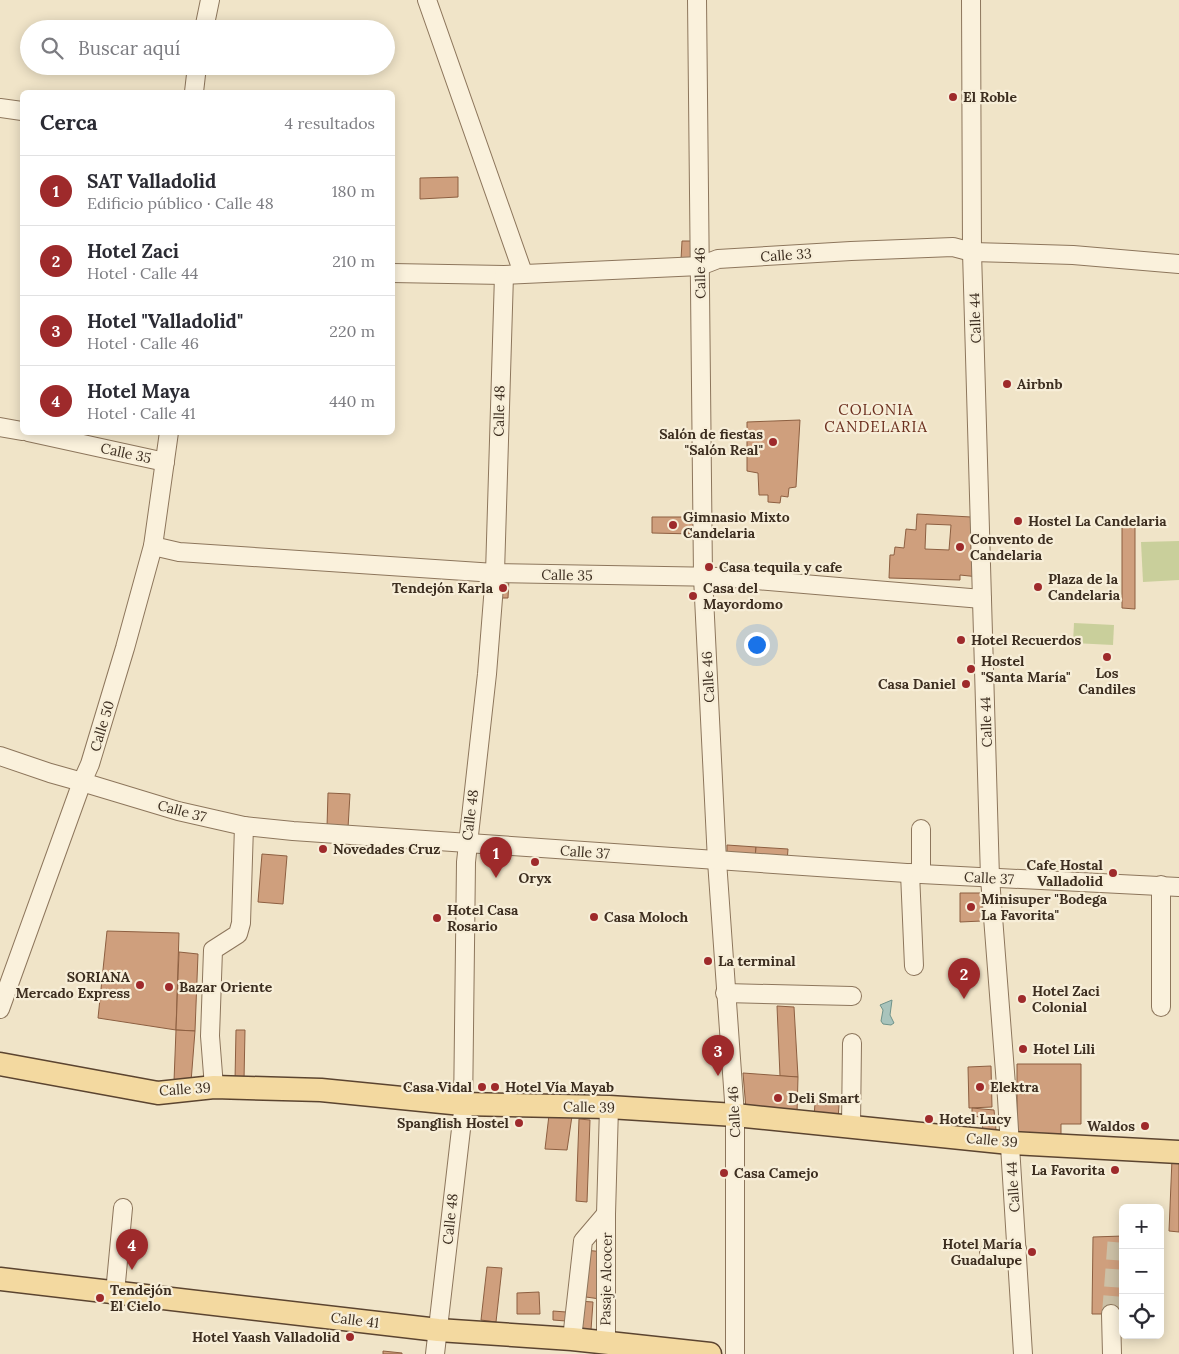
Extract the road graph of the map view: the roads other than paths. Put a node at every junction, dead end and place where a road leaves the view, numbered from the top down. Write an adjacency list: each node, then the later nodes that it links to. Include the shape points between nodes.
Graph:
1 (210, 0): 5 (street)
2 (427, 0): 14 (street)
3 (697, 0): 12 (street, Calle 46)
4 (970, 0): 10 (street, Calle 44)
5 (206, 20)
6 (196, 75): 7 (street)
7 (194, 90)
8 (0, 108): 9 (street)
9 (20, 111)
10 (972, 252): 11 (street, Calle 33, via 1073,255); 12 (street, Calle 33, via 953,247 851,251 718,260); 24 (street, Calle 44)
11 (1179, 264)
12 (700, 266): 14 (street, Calle 33); 23 (street, Calle 46)
13 (395, 273): 15 (street, Calle 33)
14 (523, 273): 15 (street, Calle 33)
15 (504, 275): 22 (street, Calle 48)
16 (0, 426): 17 (street)
17 (20, 431)
18 (42, 435): 20 (street, Calle 35)
19 (169, 435): 20 (street, Calle 50)
20 (165, 462): 21 (street, Calle 50)
21 (153, 546): 22 (street, Calle 35, via 179,552); 26 (street, Calle 50)
22 (495, 574): 23 (street, Calle 35); 29 (street, Calle 48)
23 (703, 577): 24 (street, Calle 35); 30 (street, Calle 46)
24 (982, 599): 32 (street, Calle 44)
25 (0, 756): 26 (street, Calle 37)
26 (82, 782): 27 (street, Calle 37, via 178,811); 39 (street, Calle 50)
27 (244, 826): 29 (street, Calle 37); 42 (street, via 241,923 238,934 213,950 210,1036)
28 (921, 829): 31 (street)
29 (467, 844): 30 (street, Calle 37); 43 (street, Calle 48)
30 (717, 861): 31 (street, Calle 37); 36 (street, Calle 46)
31 (915, 874): 32 (street, Calle 37); 35 (street)
32 (990, 878): 33 (street, Calle 37); 47 (street, Calle 44)
33 (1161, 885): 34 (street, Calle 37); 38 (street)
34 (1179, 887)
35 (914, 966)
36 (725, 992): 37 (street); 45 (street, Calle 46)
37 (852, 996)
38 (1161, 1007)
39 (0, 1009)
40 (852, 1043): 46 (street)
41 (0, 1064): 42 (main road, Calle 39, via 158,1093)
42 (214, 1087): 43 (main road, Calle 39, via 321,1090)
43 (462, 1104): 44 (main road, Calle 39); 56 (street, Calle 48)
44 (609, 1107): 45 (main road, Calle 39); 50 (street, Pasaje Alcocer)
45 (735, 1115): 46 (main road, Calle 39); 61 (street, Calle 46)
46 (851, 1126): 47 (main road, Calle 39)
47 (1010, 1142): 48 (main road, Calle 39); 51 (street, Calle 44)
48 (1179, 1152)
49 (124, 1208): 54 (street)
50 (606, 1214): 57 (street, Pasaje Alcocer, via 583,1241); 58 (street, Pasaje Alcocer)
51 (1017, 1249): 52 (street); 62 (street, Calle 44)
52 (989, 1253)
53 (0, 1279): 54 (main road, Calle 41)
54 (115, 1293): 56 (main road, Calle 41)
55 (1112, 1314): 63 (street)
56 (438, 1330): 57 (main road, Calle 41); 59 (street, Calle 48)
57 (572, 1339): 58 (main road, Calle 41)
58 (606, 1343): 60 (main road, Calle 41)
59 (435, 1354)
60 (710, 1354)
61 (734, 1354)
62 (1023, 1354)
63 (1112, 1354)

